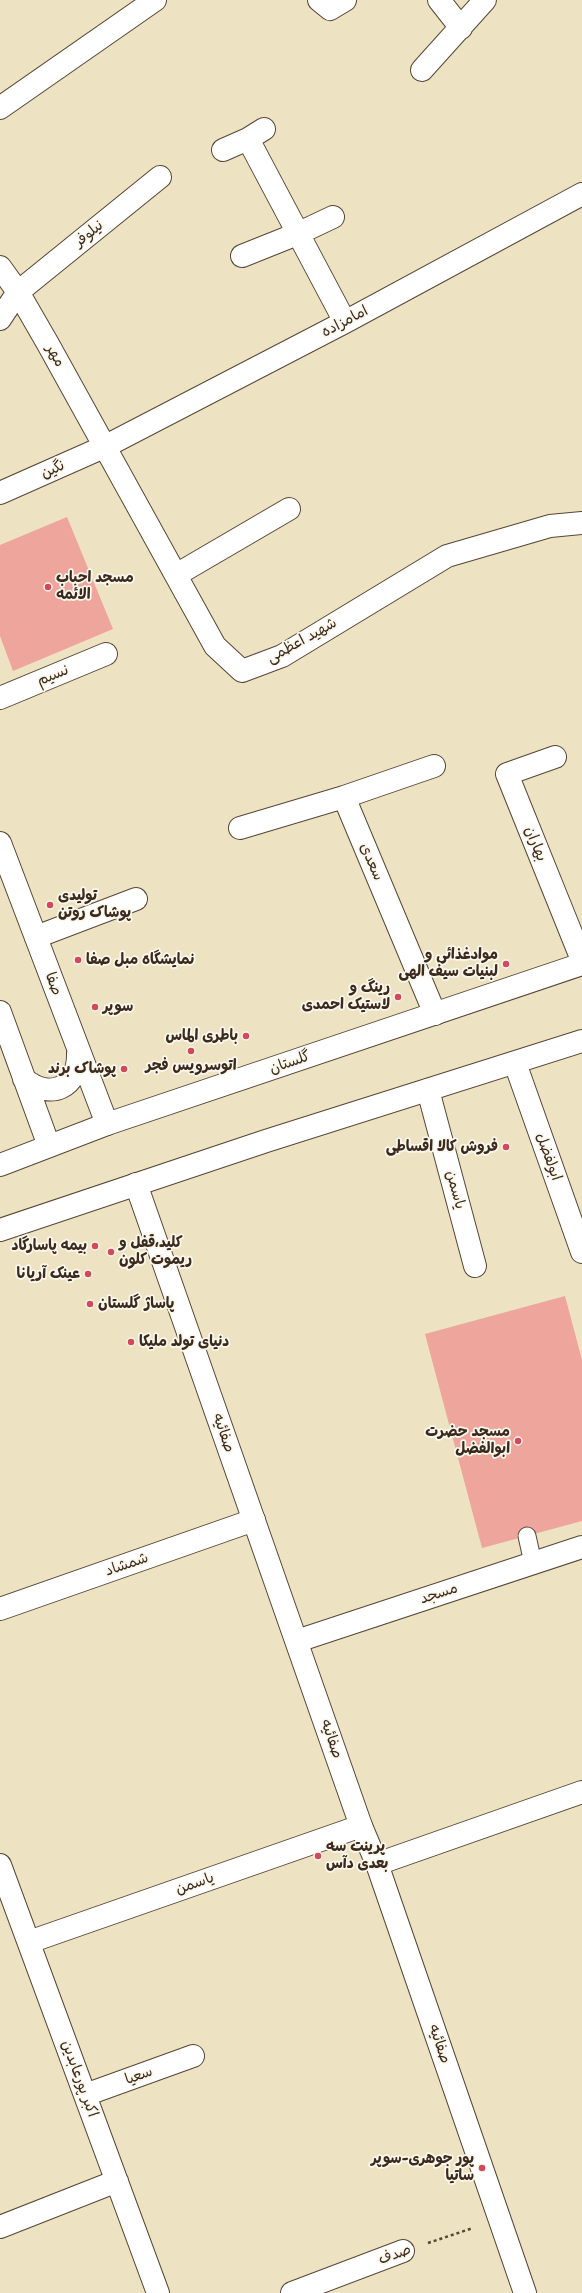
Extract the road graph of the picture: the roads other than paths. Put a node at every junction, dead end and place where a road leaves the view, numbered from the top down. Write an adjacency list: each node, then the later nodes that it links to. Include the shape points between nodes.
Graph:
1 (319, 0): 2 (street, via 330,9)
2 (345, 0)
3 (439, 0): 6 (street)
4 (485, 0): 6 (street)
5 (150, 1): 8 (street)
6 (461, 28): 7 (street)
7 (422, 70)
8 (0, 108)
9 (223, 150): 13 (street, via 256,134)
10 (160, 178): 16 (street, نیلوفر)
11 (582, 194): 18 (street, امامزاده)
12 (333, 217): 13 (street)
13 (297, 234): 14 (street); 18 (street)
14 (242, 256)
15 (0, 267): 16 (street, مهر)
16 (18, 292): 17 (street, نیلوفر); 19 (street, مهر)
17 (0, 319)
18 (345, 322): 19 (street, امامزاده)
19 (106, 446): 20 (street, نگین); 23 (street, شهید اعظمی)
20 (0, 493)
21 (289, 509): 23 (street)
22 (582, 523): 23 (street, شهید اعظمی, via 550,526 447,556 282,656 242,670 215,646)
23 (176, 575)
24 (106, 654): 25 (street, نسیم)
25 (0, 698)
26 (555, 757): 33 (street, بهاران, via 507,774)
27 (434, 766): 28 (street)
28 (344, 797): 29 (street); 36 (street, سعدی)
29 (240, 828)
30 (0, 843): 32 (street, صفا)
31 (136, 899): 32 (street)
32 (36, 937): 38 (street, صفا)
33 (582, 960)
34 (582, 964): 36 (street, گلستان)
35 (0, 1012): 40 (street)
36 (435, 1014): 42 (street, گلستان)
37 (582, 1041): 39 (street)
38 (78, 1053): 40 (street, via 79,1066 73,1079 62,1088 49,1091 35,1088); 42 (street, صفا)
39 (515, 1063): 41 (street); 47 (street, ابولفضل)
40 (24, 1079): 43 (street)
41 (428, 1090): 45 (street); 48 (street, یاسمن)
42 (107, 1124): 43 (street, گلستان)
43 (49, 1146): 44 (street, گلستان)
44 (0, 1165)
45 (136, 1184): 46 (street); 49 (street, صفائیه)
46 (0, 1230)
47 (582, 1252)
48 (475, 1266)
49 (254, 1520): 53 (street, شمشاد); 54 (street, صفائیه)
50 (527, 1536): 52 (lane)
51 (582, 1547): 52 (street, مسجد)
52 (533, 1563): 54 (street, مسجد)
53 (0, 1609)
54 (297, 1641): 56 (street, صفائیه)
55 (582, 1792): 57 (street)
56 (361, 1826): 57 (street, صفائیه); 59 (street, یاسمن)
57 (378, 1864): 67 (street, صفائیه)
58 (2, 1877): 59 (street, اکبر پورعابدین)
59 (29, 1942): 61 (street, اکبر پورعابدین)
60 (193, 2056): 61 (street, سعیا)
61 (85, 2095): 62 (street, اکبر پورعابدین)
62 (117, 2181): 63 (street); 65 (street, اکبر پورعابدین)
63 (0, 2227)
64 (403, 2251): 66 (street, صدف)
65 (158, 2293)
66 (292, 2293)
67 (525, 2293)

